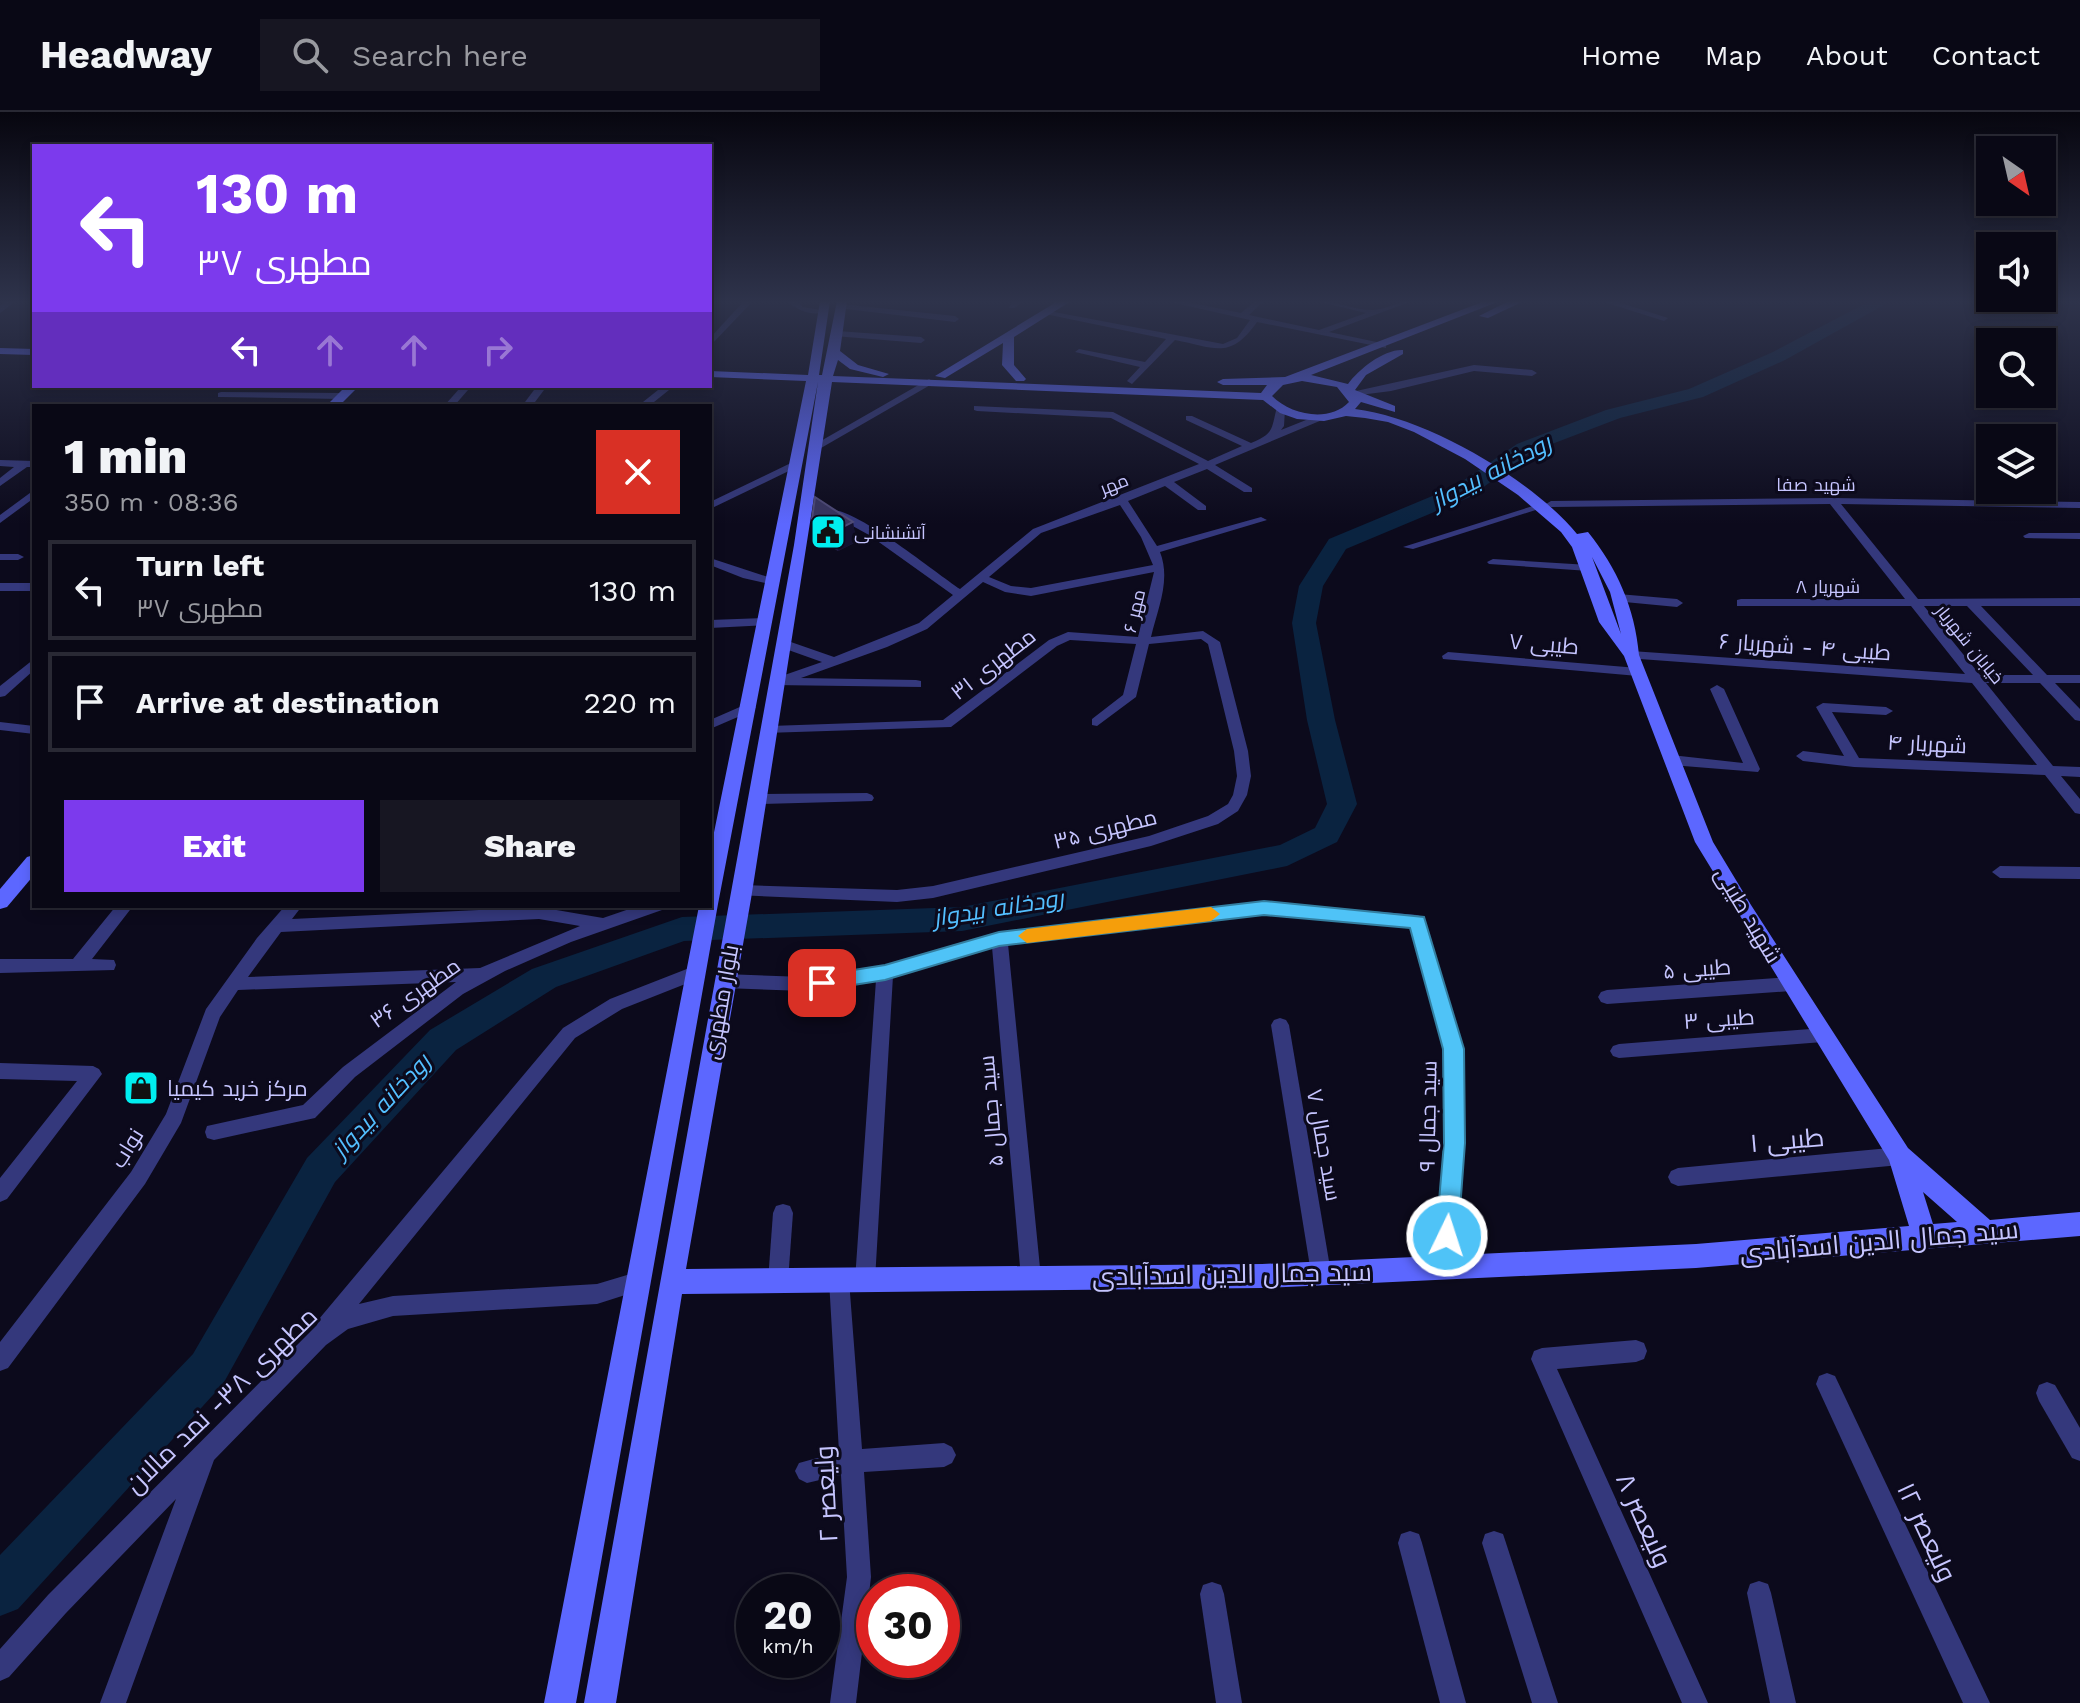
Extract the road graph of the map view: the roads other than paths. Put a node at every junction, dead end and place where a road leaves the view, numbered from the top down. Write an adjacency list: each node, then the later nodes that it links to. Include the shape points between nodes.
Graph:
1 (749, 375): 24 (street, via 796,386)
2 (754, 375): 10 (street)
3 (879, 375): 11 (street)
4 (1017, 375): 12 (street)
5 (1137, 375): 14 (street)
6 (1299, 375): 13 (street)
7 (1361, 375): 21 (street)
8 (1444, 375): 21 (street)
9 (941, 376): 11 (street); 12 (street)
10 (820, 378): 11 (street); 24 (street, بلوار مطهری)
11 (891, 379): 15 (street); 24 (street)
12 (1020, 379): 14 (street)
13 (1284, 380): 19 (street); 21 (street, via 1329,381); 23 (street, via 1271,386)
14 (1132, 381): 19 (street)
15 (929, 382): 19 (street); 33 (street)
16 (230, 388): 22 (street, via 221,395)
17 (351, 388): 22 (street)
18 (666, 388): 27 (street)
19 (1206, 388): 23 (street)
20 (463, 390): 26 (street)
21 (1352, 393): 30 (street, via 1352,408); 35 (street, via 1421,422)
22 (342, 396): 25 (street)
23 (1266, 397): 29 (street)
24 (814, 401): 33 (street, بلوار مطهری); 38 (street, بلوار مطهری)
25 (334, 404)
26 (451, 404)
27 (646, 404)
28 (977, 408): 39 (street, via 1113,415)
29 (1280, 409): 30 (street, via 1305,416); 32 (street, via 1279,426)
30 (1339, 414): 32 (street, مهر); 35 (street, via 1384,416)
31 (1189, 418): 34 (street)
32 (1270, 439): 34 (street, مهر)
33 (817, 446): 44 (street, بلوار مطهری)
34 (1252, 447): 39 (street, مهر)
35 (1482, 461): 49 (street, شهید طیبی)
36 (0, 463): 37 (street)
37 (29, 464): 41 (street)
38 (795, 464): 47 (street); 56 (street, بلوار مطهری)
39 (1208, 465): 40 (street, مهر); 42 (street)
40 (1167, 482): 45 (street, مهر); 50 (street)
41 (0, 483)
42 (1248, 490)
43 (32, 495): 51 (street)
44 (808, 500): 55 (street, بلوار مطهری); 69 (street, via 873,533)
45 (1122, 500): 58 (street, مهر ۶); 65 (street, مهر, via 1037,531)
46 (1833, 501): 48 (street, شهید صفا); 49 (street, شهید صفا); 75 (street, خیابان شهریار)
47 (712, 505)
48 (2080, 505)
49 (1546, 506): 57 (street, شهید صفا); 64 (street, شهید طیبی, via 1579,545); 70 (street, شهید طیبی, via 1592,545)
50 (1202, 508)
51 (0, 520)
52 (1261, 520): 58 (street)
53 (2029, 536): 54 (street)
54 (2080, 536)
55 (801, 545): 56 (street); 79 (street, بلوار مطهری)
56 (781, 546): 66 (street, بلوار مطهری)
57 (1409, 547)
58 (1154, 550): 63 (street, مهر ۶)
59 (0, 557): 60 (street)
60 (18, 557)
61 (712, 562): 66 (street)
62 (1493, 562): 64 (street)
63 (1160, 567): 65 (street, via 1031,592); 78 (street, مهر ۶)
64 (1589, 568): 82 (street, شهید طیبی, via 1611,632)
65 (980, 577): 69 (street, مهر)
66 (774, 581): 76 (street, بلوار مطهری)
67 (0, 587): 68 (street)
68 (32, 587)
69 (960, 595): 81 (street, مهر, via 923,626)
70 (1618, 598): 72 (street); 82 (street, شهید طیبی, via 1631,632)
71 (2080, 602): 74 (street, شهریار ۸)
72 (1677, 603)
73 (1741, 603): 75 (street, شهریار ۸)
74 (1971, 603): 75 (street, شهریار ۸); 85 (street)
75 (1915, 604): 84 (street, خیابان شهریار)
76 (766, 622): 77 (street); 91 (street, بلوار مطهری)
77 (712, 624)
78 (1145, 641): 94 (street, مهر ۶, via 1129,697); 98 (street, مطهری ۳۱, via 1061,638 946,724); 112 (street, مطهری ۳۵, via 1195,635 1214,642 1242,763 1240,795 1233,807 1185,832 965,886 897,896)
79 (784, 644): 81 (street); 87 (street, بلوار مطهری)
80 (1448, 656): 82 (street, طیبی ۷)
81 (835, 662): 87 (street, مهر)
82 (1634, 664): 84 (street, طیبی ۴ - شهریار ۶); 100 (street, شهید طیبی)
83 (32, 665): 90 (street)
84 (1976, 679): 85 (street, طیبی ۴ - شهریار ۶); 102 (street, خیابان شهریار)
85 (2044, 679): 86 (street, طیبی ۴ - شهریار ۶); 93 (street)
86 (2080, 679)
87 (778, 682): 88 (street); 98 (street, بلوار مطهری)
88 (916, 684)
89 (1717, 689): 100 (street, via 1753,769)
90 (0, 693)
91 (749, 707): 95 (street); 107 (street, بلوار مطهری)
92 (1886, 711): 101 (street, via 1823,707)
93 (2080, 717)
94 (1097, 722)
95 (712, 724)
96 (0, 726): 97 (street)
97 (32, 730)
98 (770, 730): 105 (street, بلوار مطهری)
99 (1803, 756): 101 (street, شهریار ۴)
100 (1671, 760): 131 (street, شهید طیبی, via 1704,842)
101 (1854, 762): 102 (street, شهریار ۴)
102 (2050, 772): 103 (street, شهریار ۴); 106 (street, خیابان شهریار)
103 (2080, 772)
104 (867, 798): 105 (street)
105 (758, 799): 112 (street, بلوار مطهری)
106 (2080, 809)
107 (715, 846): 111 (street, بلوار مطهری)
108 (32, 865): 113 (street)
109 (2000, 872): 110 (street)
110 (2080, 873)
111 (712, 880)
112 (742, 895): 120 (street, بلوار مطهری)
113 (0, 902)
114 (712, 904): 120 (street)
115 (123, 908): 126 (street)
116 (292, 908): 121 (street, نواب)
117 (650, 908): 119 (street, مطهری ۳۶)
118 (709, 908): 123 (street, بلوار مطهری)
119 (603, 924): 121 (street, via 539,913); 129 (street, مطهری ۳۶)
120 (735, 925): 127 (street, بلوار مطهری)
121 (277, 926): 130 (street, نواب)
122 (999, 939): 128 (street); 145 (street, سید جمال ۹, via 1264,908 1417,921 1454,1049 1454,1143); 147 (street, سید جمال ۵)
123 (699, 961): 150 (street, بلوار مطهری); 152 (street, via 569,1033)
124 (108, 965): 126 (street)
125 (0, 966): 126 (street)
126 (77, 966)
127 (726, 968): 128 (street, via 805,984); 151 (street, بلوار مطهری)
128 (885, 972): 148 (street, ولیعصر ۲)
129 (483, 974): 130 (street); 137 (street, مطهری ۳۶, via 406,1026 308,1112)
130 (233, 984): 154 (street, نواب, via 212,1014 174,1117 138,1178)
131 (1791, 984): 132 (street, طیبی ۵); 134 (street, شهید طیبی)
132 (1607, 997)
133 (1280, 1025): 146 (street, سید جمال ۷)
134 (1823, 1035): 135 (street, طیبی ۳); 138 (street, شهید طیبی)
135 (1619, 1051)
136 (0, 1071): 140 (street, via 93,1074)
137 (214, 1132)
138 (1900, 1156): 139 (street, طیبی ۱); 143 (street, شهید طیبی); 144 (street, شهید طیبی)
139 (1678, 1177)
140 (0, 1193)
141 (783, 1213): 149 (street)
142 (2080, 1224): 143 (street, سید جمال الدین اسدآبادی)
143 (1985, 1231): 144 (street, سید جمال الدین اسدآبادی)
144 (1924, 1236): 145 (street, سید جمال الدین اسدآبادی, via 1696,1256)
145 (1444, 1268): 146 (street, سید جمال الدین اسدآبادی)
146 (1321, 1273): 147 (street, سید جمال الدین اسدآبادی)
147 (1031, 1278): 148 (street, سید جمال الدین اسدآبادی)
148 (852, 1280): 149 (street, سید جمال الدین اسدآبادی); 160 (street, ولیعصر ۲)
149 (778, 1281): 151 (street, سید جمال الدین اسدآبادی)
150 (637, 1282): 152 (street, مطهری ۳۸- نمد مالان, via 597,1294 393,1306 341,1321); 168 (street, بلوار مطهری)
151 (671, 1282): 169 (street, بلوار مطهری)
152 (318, 1337): 157 (street, مطهری ۳۸- نمد مالان)
153 (1636, 1351): 174 (street, ولیعصر ۸, via 1542,1359)
154 (0, 1360)
155 (1827, 1384): 176 (street, ولیعصر ۱۲)
156 (2047, 1393): 158 (street)
157 (205, 1450): 166 (street, مطهری ۳۸- نمد مالان); 167 (street)
158 (2080, 1450)
159 (944, 1455): 160 (street)
160 (852, 1461): 161 (street); 170 (street, ولیعصر ۲, via 859,1577)
161 (807, 1471)
162 (1410, 1543): 172 (street)
163 (1494, 1543): 173 (street)
164 (1759, 1593): 175 (street)
165 (1212, 1594): 171 (street)
166 (0, 1668)
167 (113, 1703)
168 (560, 1703)
169 (600, 1703)
170 (843, 1703)
171 (1229, 1703)
172 (1453, 1703)
173 (1545, 1703)
174 (1695, 1703)
175 (1783, 1703)
176 (1977, 1703)

